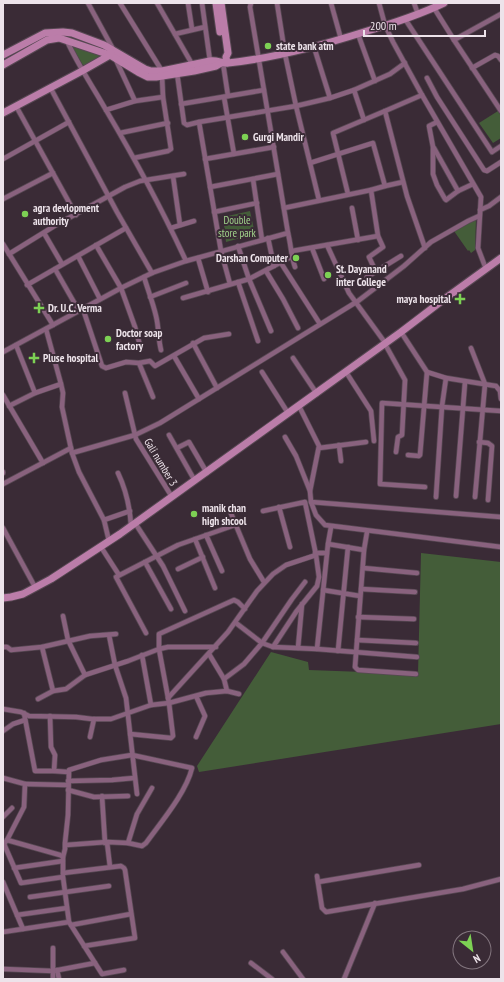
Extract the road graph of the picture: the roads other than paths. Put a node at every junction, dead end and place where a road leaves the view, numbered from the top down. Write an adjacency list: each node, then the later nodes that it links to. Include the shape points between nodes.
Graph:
1 (88, 3): 27 (street)
2 (120, 3): 39 (street)
3 (157, 3): 21 (street)
4 (188, 3): 20 (street)
5 (202, 3): 19 (street)
6 (216, 3): 33 (street)
7 (221, 3): 33 (street, via 228,53)
8 (251, 3): 30 (street)
9 (277, 3): 28 (street)
10 (331, 3): 23 (street)
11 (379, 3): 18 (street)
12 (414, 3): 15 (street)
13 (444, 3): 14 (street)
14 (434, 8): 15 (street); 25 (street)
15 (418, 14): 17 (street)
16 (501, 14): 25 (street)
17 (405, 19): 18 (street); 67 (street, via 492,152)
18 (385, 26): 22 (street); 35 (street)
19 (205, 28): 20 (street); 32 (street)
20 (192, 29): 21 (street)
21 (174, 34): 34 (street)
22 (358, 34): 23 (street); 42 (street)
23 (341, 39): 26 (street)
24 (67, 40): 27 (street); 36 (street, via 48,40); 38 (street)
25 (454, 40): 37 (street)
26 (314, 46): 28 (street); 49 (street)
27 (113, 54): 29 (street, via 72,33 51,32); 38 (street); 39 (street); 50 (street)
28 (285, 54): 30 (street); 53 (street)
29 (3, 55)
30 (258, 59): 33 (street); 44 (street)
31 (501, 60): 37 (street, via 495,55)
32 (210, 61): 33 (street); 34 (street)
33 (224, 61): 40 (street, via 216,66); 47 (street)
34 (192, 64): 39 (street)
35 (405, 64): 42 (street); 46 (street)
36 (3, 65)
37 (472, 68): 57 (street)
38 (82, 71): 43 (street); 54 (street)
39 (162, 74): 40 (street); 48 (street)
40 (177, 74): 51 (street)
41 (427, 78): 75 (street, via 484,170 487,171)
42 (375, 81): 45 (street)
43 (50, 87): 52 (street); 61 (street)
44 (264, 90): 47 (street); 55 (street)
45 (354, 90): 49 (street); 60 (street)
46 (422, 95): 56 (street); 63 (street)
47 (226, 96): 51 (street); 59 (street)
48 (163, 97): 50 (street); 64 (street)
49 (330, 98): 53 (street)
50 (135, 101): 54 (street)
51 (181, 104): 62 (street, via 185,124)
52 (16, 106): 58 (street); 66 (street)
53 (296, 106): 55 (street); 76 (street)
54 (106, 110): 65 (street)
55 (268, 111): 59 (street); 68 (street)
56 (385, 111): 60 (street); 83 (street)
57 (501, 111)
58 (3, 113)
59 (228, 118): 62 (street); 71 (street)
60 (364, 120): 70 (street, via 333,133)
61 (69, 122): 66 (street); 90 (street)
62 (199, 122): 74 (street)
63 (437, 122): 69 (street, via 429,126); 84 (street)
64 (168, 123): 65 (street); 72 (street, via 171,149)
65 (120, 133): 72 (street)
66 (35, 141): 73 (street); 77 (street)
67 (501, 146)
68 (274, 147): 71 (street); 79 (street)
69 (433, 147): 88 (street); 88 (street, via 433,174 439,190 446,200)
70 (338, 153): 76 (street); 85 (street, via 372,143); 89 (street)
71 (234, 154): 74 (street)
72 (134, 158): 82 (street)
73 (3, 159)
74 (205, 159): 86 (street)
75 (501, 162)
76 (310, 163): 93 (street)
77 (53, 173): 92 (street); 99 (street)
78 (184, 174): 80 (street)
79 (278, 174): 81 (street); 95 (street)
80 (173, 176): 82 (street); 101 (street)
81 (253, 179): 86 (street); 94 (street)
82 (146, 181): 90 (street, via 125,187); 103 (street)
83 (403, 182): 85 (street); 115 (street)
84 (473, 184): 88 (street); 98 (street, via 481,197)
85 (385, 186): 87 (street)
86 (210, 187): 97 (street)
87 (371, 190): 89 (street); 106 (street)
88 (458, 191)
89 (348, 194): 93 (street)
90 (109, 196): 99 (street); 102 (street)
91 (501, 197): 98 (street)
92 (3, 199)
93 (320, 200): 95 (street)
94 (256, 204): 97 (street); 108 (street)
95 (284, 208): 105 (street)
96 (352, 208): 109 (street)
97 (214, 212): 116 (street)
98 (480, 213): 115 (street); 130 (street, via 478,248)
99 (76, 215): 104 (street)
100 (194, 221): 101 (street)
101 (180, 225): 103 (street)
102 (126, 228): 111 (street); 133 (street)
103 (171, 228): 123 (street)
104 (44, 233): 118 (street); 126 (street)
105 (288, 233): 107 (street); 117 (street)
106 (378, 236): 109 (street); 132 (street, via 383,248 369,258)
107 (268, 238): 108 (street); 127 (street)
108 (262, 240): 113 (street)
109 (358, 240): 112 (street)
110 (3, 244): 118 (street)
111 (96, 245): 119 (street); 142 (street)
112 (327, 245): 114 (street); 147 (street, via 344,284)
113 (238, 246): 116 (street); 136 (street)
114 (312, 248): 117 (street); 137 (street)
115 (425, 248): 147 (street)
116 (221, 251): 122 (street); 140 (street)
117 (292, 251): 121 (street)
118 (9, 254): 141 (street)
119 (78, 256): 126 (street); 146 (street)
120 (401, 256): 132 (street)
121 (291, 257): 125 (street); 128 (street)
122 (198, 258): 123 (street); 143 (street)
123 (186, 261): 133 (street)
124 (500, 261): 130 (street)
125 (281, 263): 127 (street); 149 (street)
126 (62, 264): 129 (street)
127 (274, 266): 131 (street)
128 (294, 267)
129 (54, 269): 141 (street); 148 (street)
130 (486, 269): 154 (street)
131 (266, 270): 136 (street); 151 (street)
132 (376, 272): 135 (street)
133 (152, 273): 134 (street)
134 (144, 277): 142 (street); 144 (street)
135 (367, 277)
136 (249, 279): 138 (street); 153 (street)
137 (324, 279)
138 (238, 282): 140 (street); 156 (street)
139 (186, 283): 144 (street)
140 (230, 284): 143 (street)
141 (27, 285): 150 (street)
142 (121, 288): 146 (street); 161 (street)
143 (208, 292): 145 (street)
144 (150, 297): 162 (street, via 156,314)
145 (183, 298)
146 (100, 299): 148 (street)
147 (356, 302): 149 (street); 158 (street)
148 (81, 310): 150 (street); 166 (street, via 103,367 126,362)
149 (320, 324): 174 (street)
150 (53, 325): 152 (street)
151 (298, 328)
152 (46, 329): 159 (street); 172 (street)
153 (271, 331)
154 (401, 332): 158 (street); 169 (street)
155 (229, 334): 157 (street, via 204,338)
156 (258, 341)
157 (193, 343): 164 (street); 174 (street)
158 (385, 344): 168 (street); 182 (street, via 404,377)
159 (16, 345): 163 (street); 175 (street)
160 (471, 348): 173 (street)
161 (141, 349)
162 (161, 350)
163 (3, 352)
164 (174, 356): 166 (street, via 156,366 150,361); 180 (street)
165 (293, 358): 177 (street)
166 (139, 363): 179 (street)
167 (262, 372): 190 (street)
168 (346, 372): 177 (street); 194 (street, via 372,414)
169 (427, 372): 170 (street); 183 (street)
170 (446, 378): 171 (street); 186 (street)
171 (465, 382): 173 (street); 187 (street)
172 (61, 384): 175 (street); 200 (street, via 62,407)
173 (485, 384): 181 (street, via 496,386); 188 (street)
174 (217, 388): 180 (street)
175 (35, 393): 184 (street)
176 (125, 393): 191 (street, Gali number 3)
177 (317, 394): 185 (street)
178 (3, 395): 184 (street)
179 (153, 397)
180 (199, 399): 191 (street, via 160,423)
181 (501, 399)
182 (404, 404): 183 (street); 201 (street, via 402,435 398,437); 209 (street, via 381,404 380,483)
183 (424, 405): 186 (street); 202 (street, via 420,455)
184 (9, 406): 204 (street)
185 (299, 406): 190 (street); 199 (street)
186 (442, 406): 187 (street); 213 (street)
187 (463, 408): 188 (street); 211 (street)
188 (483, 409): 189 (street); 196 (street)
189 (501, 411)
190 (288, 413): 206 (street)
191 (134, 433): 200 (street); 212 (street, Gali number 3)
192 (169, 435): 198 (street)
193 (285, 437): 210 (street)
194 (374, 441)
195 (366, 442): 197 (street)
196 (479, 442): 214 (street); 215 (street, via 492,446)
197 (339, 445): 199 (street); 203 (street)
198 (177, 448): 206 (street, via 189,442); 207 (street)
199 (319, 448): 210 (street)
200 (71, 450): 204 (street); 222 (street, via 79,472)
201 (396, 452)
202 (408, 455)
203 (342, 461)
204 (43, 463): 208 (street)
205 (118, 473): 218 (street)
206 (207, 473): 207 (street)
207 (196, 481): 212 (street)
208 (3, 484)
209 (425, 487)
210 (310, 491): 216 (street)
211 (456, 496)
212 (172, 497): 223 (street)
213 (436, 497)
214 (475, 497)
215 (488, 500)
216 (311, 502): 221 (street); 225 (street, via 316,515 325,526)
217 (279, 507): 220 (street); 233 (street); 238 (street, via 304,501 306,503)
218 (130, 511): 222 (street); 223 (street)
219 (230, 511): 224 (street)
220 (263, 511)
221 (501, 517)
222 (104, 520): 230 (street)
223 (133, 524): 230 (street); 239 (street)
224 (235, 525): 228 (street); 247 (street, via 250,559)
225 (331, 527): 227 (street); 231 (street)
226 (3, 528): 249 (street)
227 (367, 532): 235 (street); 236 (street)
228 (206, 535): 229 (street); 244 (street)
229 (195, 539): 239 (street); 240 (street)
230 (109, 541): 232 (street)
231 (328, 544): 234 (street); 237 (street)
232 (101, 547): 246 (street); 249 (street)
233 (290, 547)
234 (348, 547): 236 (street); 254 (street)
235 (501, 547)
236 (364, 550): 242 (street)
237 (327, 553): 238 (street); 252 (street)
238 (315, 554): 247 (street, via 286,565); 257 (street, via 319,581)
239 (157, 556): 241 (street); 260 (street)
240 (203, 557): 243 (street); 250 (street)
241 (145, 562): 246 (street); 258 (street)
242 (363, 568): 245 (street); 251 (street)
243 (178, 569)
244 (222, 571)
245 (417, 573)
246 (119, 575): 265 (street, via 116,579)
247 (264, 582): 259 (street)
248 (305, 582): 270 (street)
249 (35, 587): 256 (street, via 23,594)
250 (215, 588)
251 (361, 589): 253 (street); 255 (street)
252 (323, 590): 254 (street); 278 (street)
253 (415, 592)
254 (344, 594): 255 (street); 279 (street)
255 (360, 596): 262 (street)
256 (3, 598)
257 (302, 604): 275 (street); 276 (street)
258 (171, 609)
259 (246, 609): 264 (street); 277 (street, via 234,600 159,634)
260 (185, 611)
261 (63, 616): 268 (street)
262 (358, 616): 263 (street); 269 (street)
263 (414, 619)
264 (236, 623): 270 (street); 274 (street)
265 (146, 632)
266 (116, 634): 267 (street)
267 (109, 636): 268 (street); 284 (street)
268 (68, 640): 273 (street); 286 (street)
269 (357, 640): 271 (street); 280 (street)
270 (262, 643): 275 (street); 287 (street, via 244,664)
271 (416, 643)
272 (3, 647): 273 (street, via 11,650)
273 (42, 647): 288 (street)
274 (216, 647): 277 (street); 281 (street)
275 (273, 647): 276 (street)
276 (298, 648): 278 (street)
277 (159, 649): 282 (street); 293 (street)
278 (317, 649): 279 (street)
279 (338, 651): 280 (street)
280 (356, 653): 283 (street); 285 (street, via 356,669)
281 (209, 654): 287 (street); 293 (street, via 179,685)
282 (142, 655): 284 (street); 294 (street)
283 (417, 657)
284 (115, 665): 286 (street); 297 (street, via 126,698)
285 (416, 674)
286 (85, 675): 288 (street, via 66,689)
287 (224, 679): 289 (street)
288 (53, 691): 292 (street)
289 (227, 691): 290 (street); 291 (street)
290 (239, 694)
291 (196, 696): 293 (street); 304 (street, via 205,716)
292 (38, 699)
293 (169, 700): 294 (street); 302 (street, via 174,735 172,738)
294 (151, 705): 297 (street)
295 (3, 709): 296 (street)
296 (24, 713): 298 (street, via 29,716); 300 (street)
297 (128, 714): 299 (street, via 111,719); 302 (street)
298 (50, 716): 299 (street); 306 (street, via 51,747 55,756)
299 (94, 719): 303 (street)
300 (25, 720): 301 (street, via 13,724); 306 (street, via 35,771)
301 (3, 732)
302 (130, 734): 305 (street)
303 (90, 737)
304 (196, 737)
305 (132, 755): 307 (street, via 101,760); 309 (street); 320 (street, via 192,769 175,803 146,843 142,846)
306 (54, 771): 307 (street)
307 (68, 772): 311 (street)
308 (3, 778): 310 (street)
309 (134, 778): 311 (street); 313 (street)
310 (25, 784): 311 (street); 318 (street, via 24,807)
311 (68, 785): 314 (street, via 90,796); 321 (street)
312 (152, 788): 320 (street, via 137,814)
313 (136, 794)
314 (102, 796): 315 (street); 319 (street)
315 (128, 796)
316 (12, 808): 317 (street)
317 (3, 817)
318 (4, 843): 322 (street, via 60,855); 324 (street)
319 (106, 843): 320 (street); 321 (street, via 67,846); 325 (street)
320 (128, 843)
321 (65, 844): 322 (street)
322 (63, 859): 324 (street); 326 (street)
323 (419, 864): 330 (street)
324 (14, 868): 326 (street, via 22,883)
325 (110, 868): 326 (street); 337 (street, via 124,868)
326 (63, 875): 332 (street)
327 (317, 876): 330 (street)
328 (501, 879): 334 (street, via 463,889)
329 (3, 882): 336 (street)
330 (318, 882): 334 (street, via 324,911)
331 (109, 886): 332 (street)
332 (65, 892): 333 (street); 335 (street)
333 (30, 897)
334 (375, 903): 354 (street)
335 (67, 908): 336 (street); 338 (street)
336 (17, 914): 339 (street)
337 (131, 914): 338 (street); 341 (street, via 135,938)
338 (70, 923): 339 (street); 341 (street)
339 (23, 928): 340 (street)
340 (3, 932)
341 (84, 946): 344 (street)
342 (53, 948): 347 (street)
343 (283, 952): 353 (street)
344 (95, 963): 347 (street); 349 (street)
345 (251, 963): 352 (street)
346 (3, 969): 347 (street)
347 (55, 970): 350 (street); 351 (street)
348 (124, 970): 349 (street)
349 (102, 977)
350 (53, 979)
351 (59, 979)
352 (272, 979)
353 (303, 979)
354 (344, 979)

